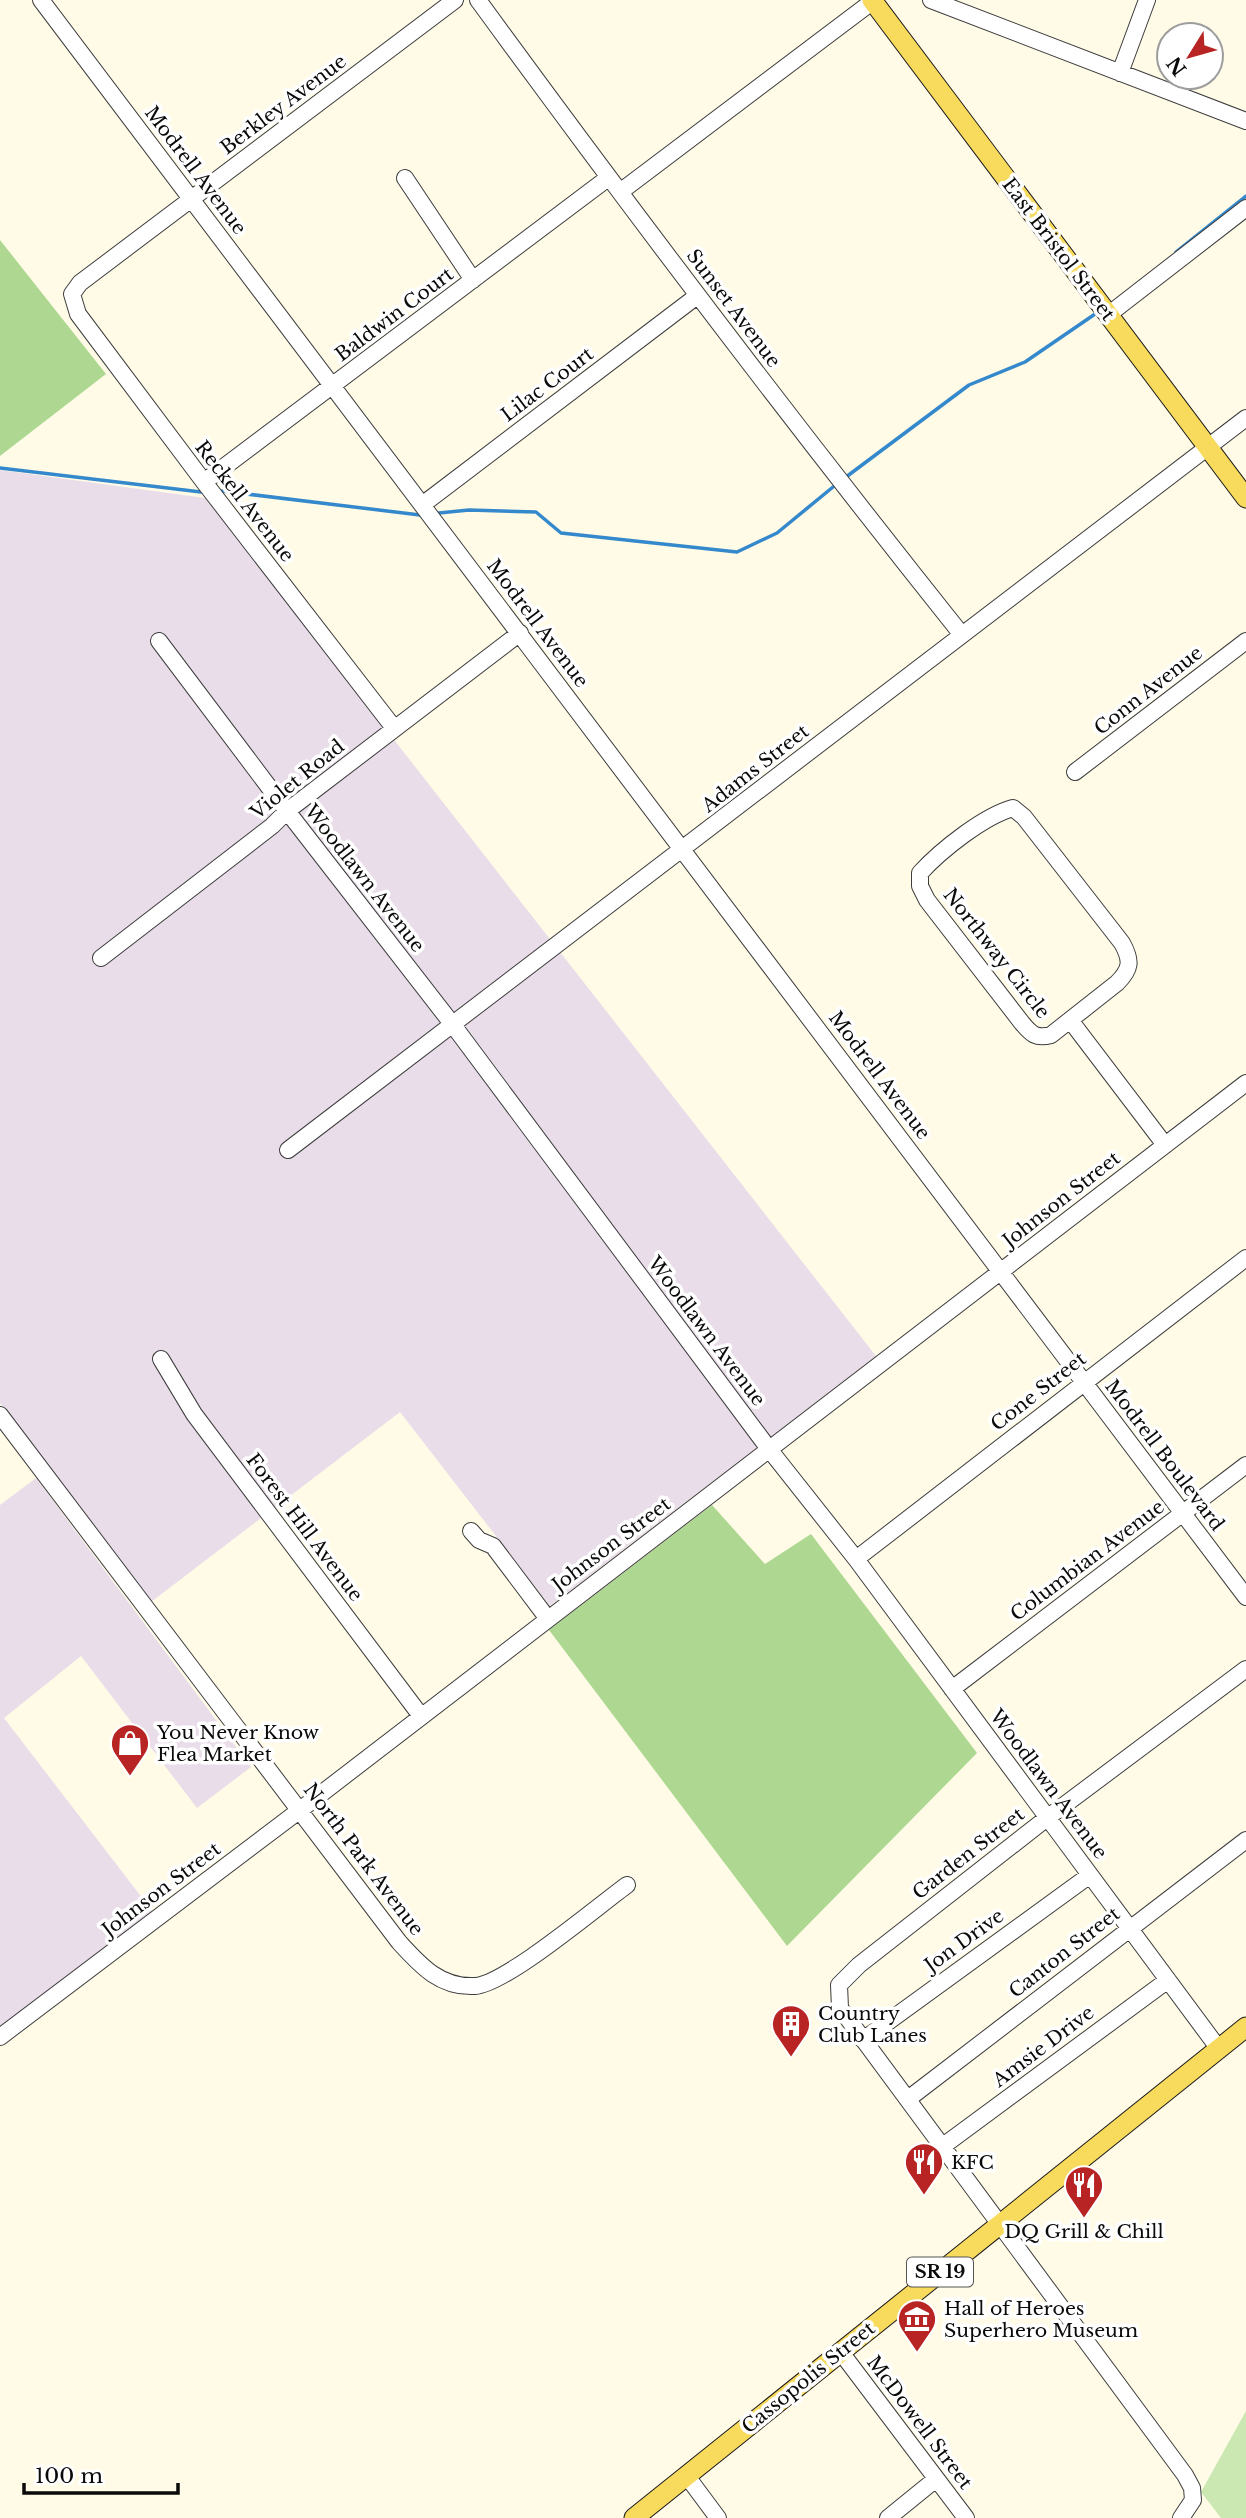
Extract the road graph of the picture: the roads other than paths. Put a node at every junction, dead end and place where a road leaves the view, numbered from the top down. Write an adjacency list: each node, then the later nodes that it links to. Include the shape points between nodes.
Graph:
1 (41, 0): 12 (street, Modrell Avenue)
2 (456, 0): 12 (street, Berkley Avenue)
3 (478, 0): 10 (street, Sunset Avenue)
4 (872, 0): 11 (street); 17 (main road, East Bristol Street)
5 (931, 0): 7 (street)
6 (1147, 0): 7 (street)
7 (1120, 72): 8 (street)
8 (1246, 121)
9 (405, 178): 14 (street)
10 (608, 178): 11 (street, Sunset Avenue); 14 (street, Baldwin Court)
11 (620, 192): 16 (street, Sunset Avenue)
12 (191, 199): 15 (street, Berkley Avenue); 18 (street, Modrell Avenue)
13 (1246, 208): 17 (street)
14 (473, 280): 18 (street, Baldwin Court)
15 (72, 294): 21 (street, Reckell Avenue, via 78,314)
16 (698, 296): 23 (street, Lilac Court); 25 (street, Sunset Avenue)
17 (1108, 314): 20 (main road, East Bristol Street)
18 (332, 387): 21 (street, Baldwin Court); 23 (street, Modrell Avenue)
19 (1246, 418): 20 (street, Adams Street)
20 (1208, 447): 22 (main road, East Bristol Street); 25 (street, Adams Street)
21 (204, 482): 28 (street, Reckell Avenue)
22 (1246, 498)
23 (422, 505): 24 (street, Modrell Avenue)
24 (520, 634): 28 (street, Violet Road); 31 (street, Modrell Avenue)
25 (962, 635): 31 (street, Adams Street)
26 (1246, 640): 29 (street, Conn Avenue)
27 (159, 641): 30 (street, Woodlawn Avenue)
28 (394, 727): 30 (street, Violet Road)
29 (1075, 772)
30 (287, 811): 32 (street, Violet Road); 34 (street, Woodlawn Avenue)
31 (684, 850): 34 (street, Adams Street); 39 (street, Modrell Avenue)
32 (102, 958)
33 (1070, 1020): 33 (street, Northway Circle, via 1051,1035 1040,1038 1031,1034 920,886 920,873 928,864 995,814 1013,808 1129,955 1127,974); 36 (street)
34 (453, 1025): 37 (street, Adams Street); 43 (street, Woodlawn Avenue)
35 (1246, 1083): 36 (street, Johnson Street)
36 (1165, 1145): 39 (street, Johnson Street)
37 (288, 1150)
38 (1246, 1258): 41 (street, Cone Street)
39 (1001, 1271): 41 (street, Modrell Boulevard); 43 (street, Johnson Street)
40 (161, 1359): 52 (street, Forest Hill Avenue, via 194,1414)
41 (1084, 1382): 45 (street, Modrell Boulevard); 47 (street, Cone Street)
42 (0, 1415): 53 (street, North Park Avenue)
43 (769, 1449): 47 (street, Woodlawn Avenue); 49 (street, Johnson Street)
44 (1246, 1465): 45 (street, Columbian Avenue)
45 (1183, 1514): 48 (street, Modrell Boulevard); 51 (street, Columbian Avenue)
46 (471, 1531): 49 (street, via 493,1545)
47 (856, 1559): 51 (street, Woodlawn Avenue)
48 (1246, 1597)
49 (548, 1619): 52 (street, Johnson Street)
50 (1246, 1669): 54 (street, Garden Street)
51 (952, 1689): 54 (street, Woodlawn Avenue)
52 (421, 1716): 53 (street, Johnson Street)
53 (300, 1810): 57 (street, North Park Avenue, via 399,1942 426,1971 450,1983 475,1986 515,1969); 61 (street, Johnson Street)
54 (1047, 1818): 56 (street, Woodlawn Avenue); 62 (street, Garden Street, via 839,1985 840,2008)
55 (1246, 1840): 58 (street, Canton Street)
56 (1090, 1875): 58 (street, Woodlawn Avenue); 62 (street, Jon Drive)
57 (627, 1885)
58 (1129, 1929): 59 (street, Woodlawn Avenue); 64 (street, Canton Street)
59 (1167, 1980): 63 (street, Woodlawn Avenue); 65 (street, Amsie Drive)
60 (1246, 2027): 63 (main road, Cassopolis Street / SR 19)
61 (0, 2037)
62 (863, 2040): 64 (street)
63 (1219, 2049): 66 (main road, Cassopolis Street / SR 19)
64 (908, 2099): 65 (street)
65 (943, 2146): 66 (street)
66 (1000, 2224): 67 (main road, Cassopolis Street / SR 19); 74 (street, via 1185,2475 1193,2500)
67 (840, 2351): 68 (main road, Cassopolis Street / SR 19); 69 (street, McDowell Street)
68 (686, 2475): 70 (main road, Cassopolis Street / SR 19); 71 (street)
69 (936, 2479): 72 (street); 73 (street, McDowell Street)
70 (634, 2518)
71 (718, 2518)
72 (888, 2518)
73 (966, 2518)
74 (1181, 2518)

